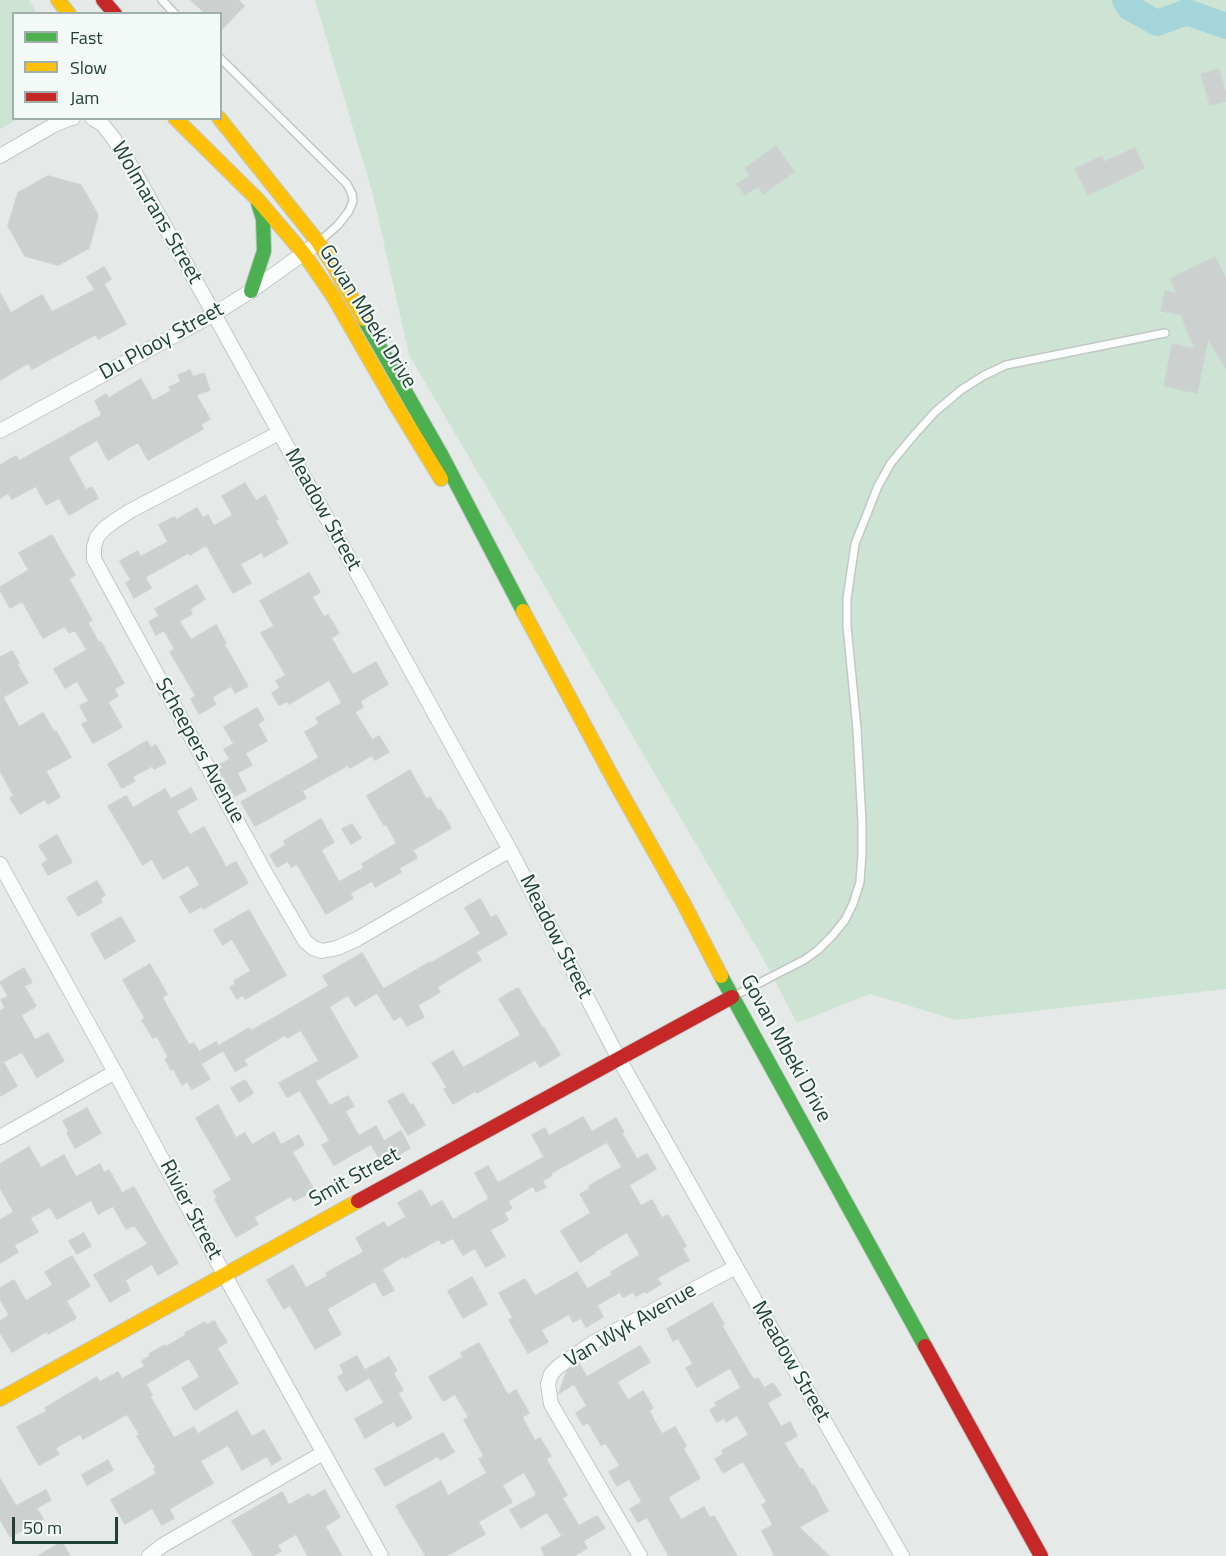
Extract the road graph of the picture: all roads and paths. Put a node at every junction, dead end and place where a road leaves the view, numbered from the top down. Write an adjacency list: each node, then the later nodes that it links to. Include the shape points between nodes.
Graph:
1 (58, 0): 4 (main road)
2 (103, 0): 5 (main road)
3 (162, 0): 6 (lane)
4 (67, 12)
5 (113, 12)
6 (174, 12)
7 (222, 60): 14 (lane, via 347,184 353,201 349,212)
8 (66, 120): 12 (street)
9 (95, 120): 17 (street, Wolmarans Street, via 114,139 131,166)
10 (177, 120): 13 (main road, Govan Mbeki Drive)
11 (221, 120): 14 (main road, Govan Mbeki Drive)
12 (0, 156)
13 (258, 200): 15 (main road, Govan Mbeki Drive); 16 (main road, via 264,251)
14 (318, 242): 15 (street, Du Plooy Street); 21 (main road, Govan Mbeki Drive, via 447,466)
15 (304, 254): 16 (street, Du Plooy Street); 21 (main road, Govan Mbeki Drive, via 333,296 464,519)
16 (252, 291): 17 (street, Du Plooy Street)
17 (214, 314): 19 (street, Du Plooy Street); 20 (street, Meadow Street)
18 (1165, 333): 24 (lane, via 1005,365 983,375 935,412 891,464 855,544 847,599 862,823 860,882 845,920 818,950)
19 (0, 431)
20 (279, 433): 22 (street, Meadow Street); 22 (street, Scheepers Avenue, via 116,520 97,537 93,559 261,864 305,941 322,951 357,939)
21 (495, 561): 24 (main road, Govan Mbeki Drive)
22 (510, 850): 25 (street, Meadow Street)
23 (0, 864): 26 (street, Rivier Street)
24 (732, 997): 25 (main road, Smit Street); 36 (main road, Govan Mbeki Drive)
25 (618, 1059): 28 (street, Meadow Street); 29 (main road, Smit Street)
26 (115, 1072): 27 (street); 29 (street, Rivier Street)
27 (0, 1137)
28 (736, 1267): 34 (street, Van Wyk Avenue, via 594,1342 551,1374 551,1404); 35 (street, Meadow Street)
29 (224, 1274): 30 (main road, Smit Street); 31 (street, Rivier Street)
30 (0, 1399)
31 (323, 1453): 32 (street); 33 (street, Rivier Street)
32 (149, 1556)
33 (381, 1556)
34 (640, 1556)
35 (902, 1556)
36 (1041, 1556)

